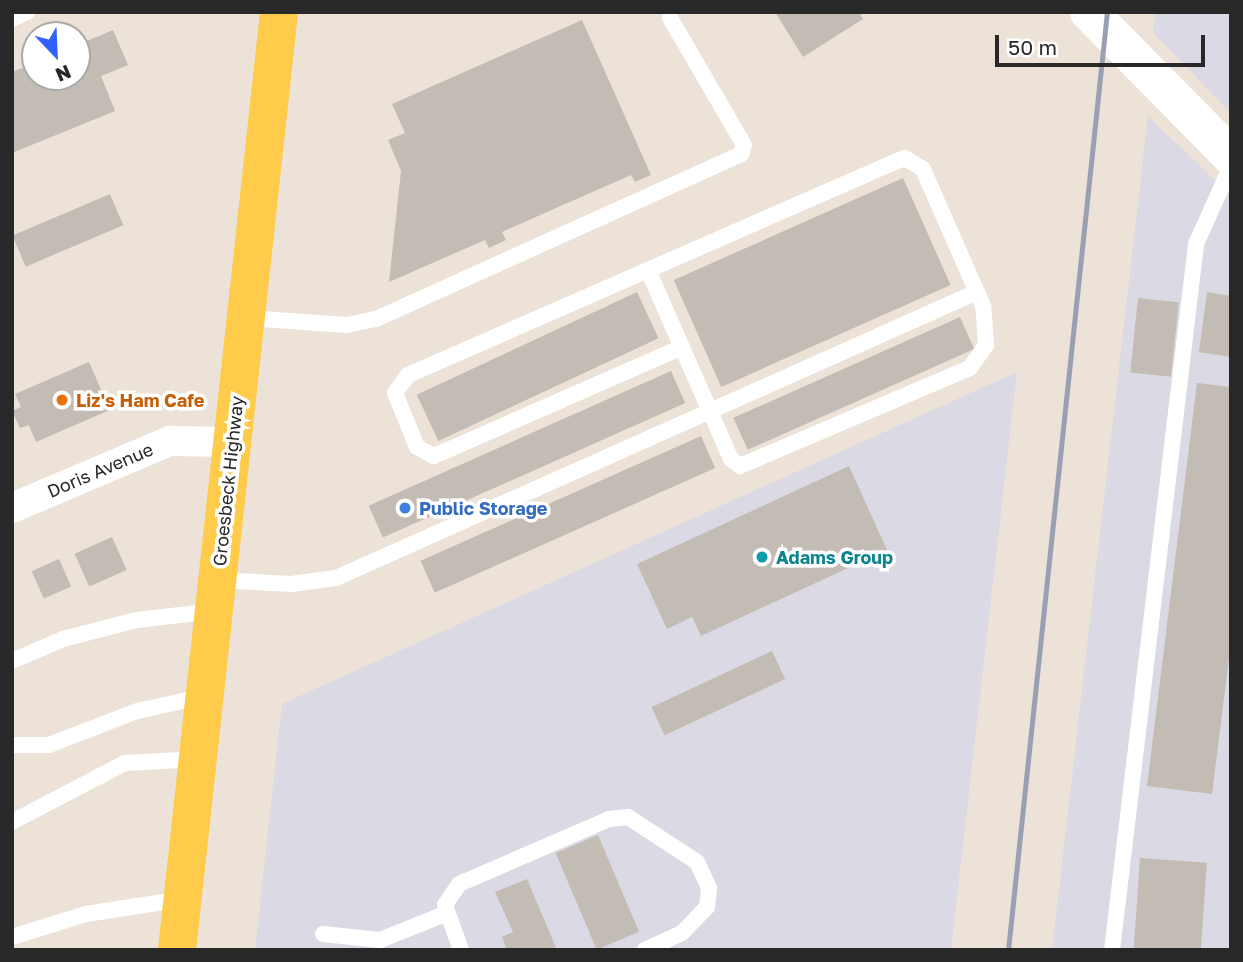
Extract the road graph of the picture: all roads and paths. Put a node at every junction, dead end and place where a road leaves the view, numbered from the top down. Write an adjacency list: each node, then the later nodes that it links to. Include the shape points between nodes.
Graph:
1 (27, 12): 5 (lane)
2 (279, 12): 10 (main road, Groesbeck Highway)
3 (1089, 12): 6 (main road)
4 (670, 18): 10 (lane, via 744,145 741,154 376,318 347,325)
5 (12, 19)
6 (1231, 156)
7 (1231, 166): 28 (lane, via 1214,192 1194,256)
8 (648, 270): 9 (lane, via 905,159 923,169); 11 (lane); 11 (lane, via 408,375 397,386 396,400 417,447 434,456)
9 (977, 292): 12 (lane); 12 (lane, via 986,345 970,368 747,465 731,459)
10 (246, 318): 13 (main road, Groesbeck Highway)
11 (682, 347): 12 (lane)
12 (710, 412): 15 (lane, via 336,578)
13 (232, 442): 14 (street, Doris Avenue, via 170,441); 15 (main road, Groesbeck Highway)
14 (12, 508)
15 (215, 596): 16 (lane, via 63,639); 17 (main road, Groesbeck Highway)
16 (12, 662)
17 (205, 696): 18 (lane, via 137,711 49,745); 19 (main road, Groesbeck Highway)
18 (12, 745)
19 (198, 759): 20 (lane, via 125,763); 21 (main road, Groesbeck Highway)
20 (12, 821)
21 (183, 899): 24 (lane, via 86,914); 25 (main road, Groesbeck Highway)
22 (445, 914): 23 (lane, via 380,940); 26 (lane); 27 (lane, via 459,884 608,819 628,817 697,862 709,888 707,907 682,933)
23 (323, 934)
24 (12, 937)
25 (177, 950)
26 (461, 950)
27 (645, 950)
28 (1112, 950)

